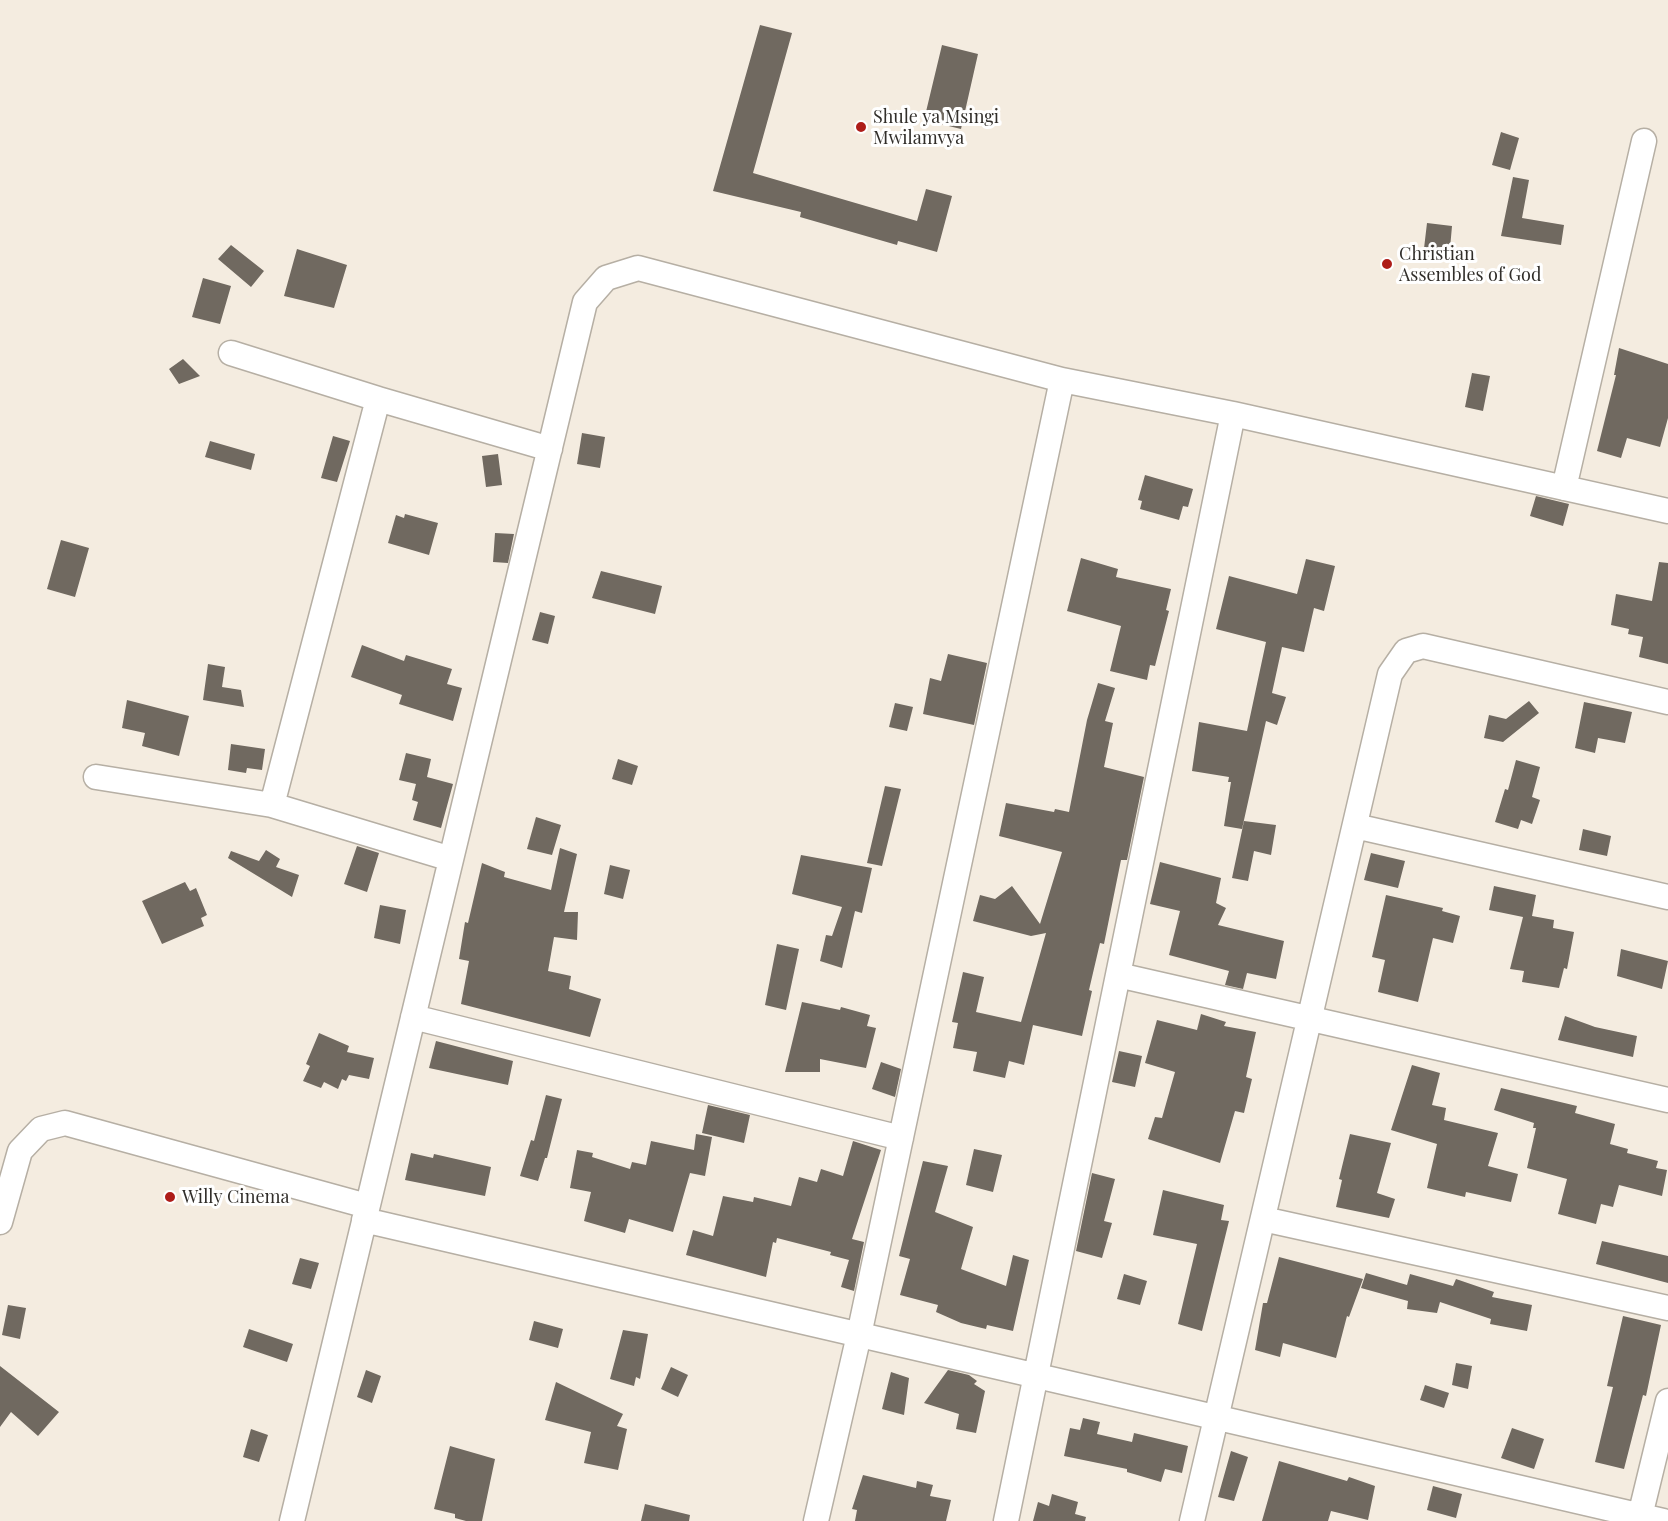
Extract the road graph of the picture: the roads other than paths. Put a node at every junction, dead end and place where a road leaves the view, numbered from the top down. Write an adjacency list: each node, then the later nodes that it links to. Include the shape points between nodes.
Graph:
1 (1644, 141): 7 (street)
2 (231, 353): 4 (street)
3 (1062, 380): 5 (street); 6 (street, via 638,268 606,278 585,302); 19 (street)
4 (378, 399): 6 (street); 11 (street)
5 (1233, 414): 7 (street); 15 (street)
6 (550, 449): 13 (street)
7 (1564, 488): 8 (street)
8 (1668, 511)
9 (1668, 702): 12 (street, via 1423,646 1406,651 1390,674)
10 (96, 777): 11 (street)
11 (273, 805): 13 (street)
12 (1354, 826): 14 (street); 17 (street)
13 (451, 859): 16 (street)
14 (1668, 897)
15 (1118, 975): 17 (street); 25 (street)
16 (413, 1017): 19 (street); 20 (street)
17 (1309, 1018): 18 (street); 21 (street)
18 (1668, 1100)
19 (901, 1138): 24 (street)
20 (366, 1213): 22 (street, via 65,1123 41,1129 20,1151); 24 (street); 29 (street)
21 (1263, 1219): 23 (street); 27 (street)
22 (0, 1222)
23 (1668, 1308)
24 (859, 1335): 25 (street); 30 (street)
25 (1036, 1376): 27 (street); 31 (street)
26 (1668, 1401): 28 (street)
27 (1216, 1418): 28 (street); 32 (street)
28 (1640, 1516): 33 (street)
29 (292, 1521)
30 (816, 1521)
31 (1006, 1521)
32 (1192, 1521)
33 (1663, 1521)

